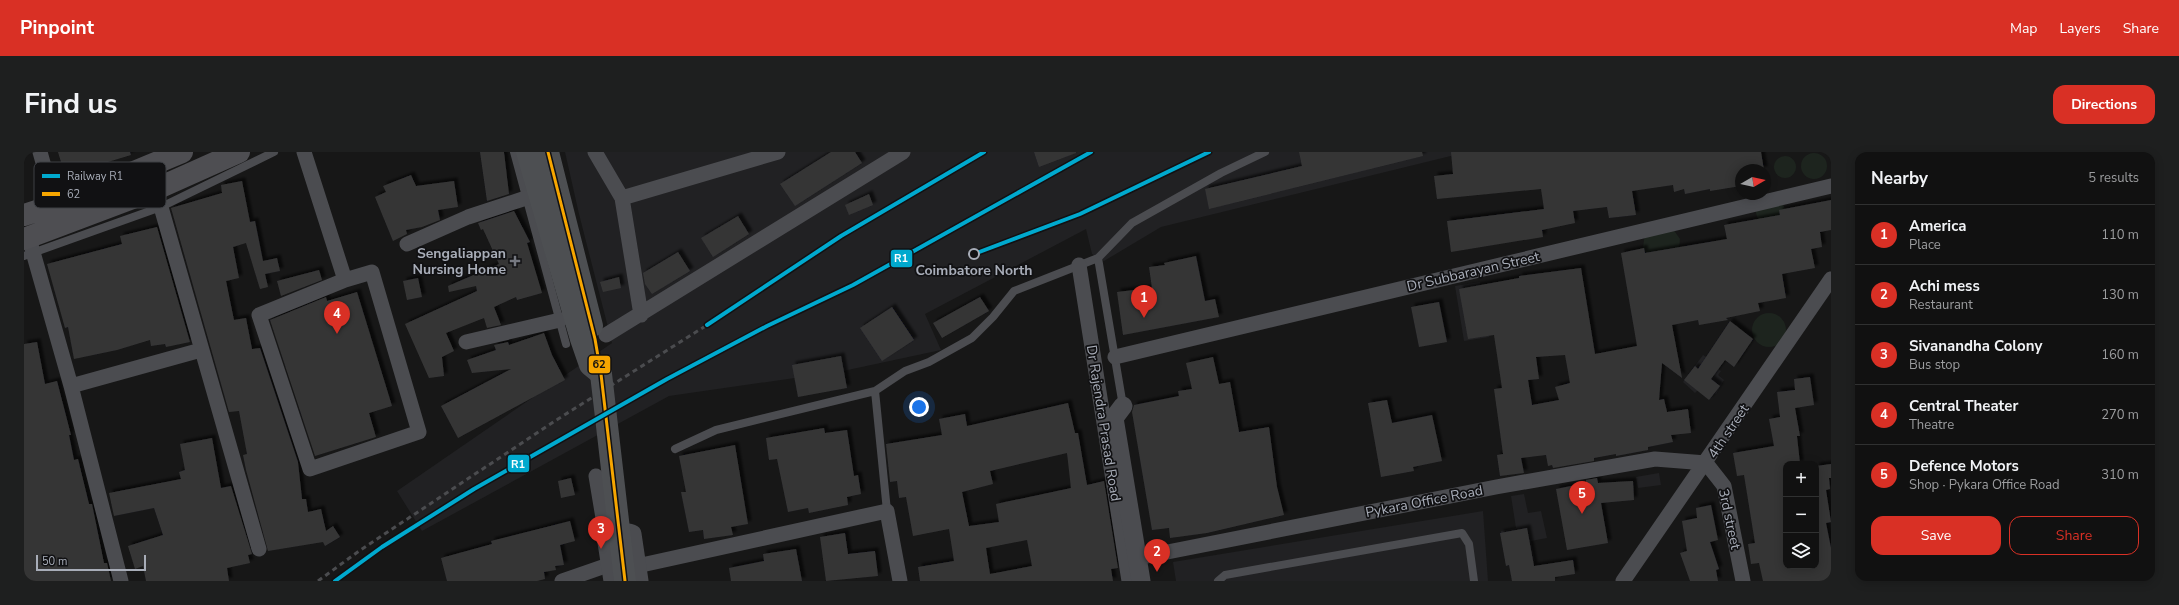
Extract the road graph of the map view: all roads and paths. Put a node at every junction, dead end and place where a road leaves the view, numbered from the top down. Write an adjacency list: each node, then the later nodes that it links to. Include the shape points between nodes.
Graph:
1 (40, 152): 13 (street)
2 (182, 152): 14 (highway)
3 (239, 152): 16 (highway)
4 (274, 152): 17 (lane)
5 (304, 152): 28 (street)
6 (514, 152): 18 (lane)
7 (527, 152): 37 (main road, via 581,339 590,365)
8 (548, 152): 37 (main road, via 583,289)
9 (595, 152): 19 (street)
10 (778, 152): 19 (street)
11 (903, 152): 30 (street)
12 (1265, 152): 26 (lane, via 1221,173 1132,223)
13 (43, 162)
14 (158, 162)
15 (1831, 186): 36 (street, Dr Subbarayan Street)
16 (166, 193)
17 (166, 194)
18 (526, 198): 24 (street, via 468,217); 31 (lane)
19 (622, 198): 30 (street)
20 (46, 208): 23 (highway)
21 (130, 208): 25 (highway)
22 (160, 208): 35 (street)
23 (24, 215)
24 (407, 244)
25 (28, 246): 38 (street)
26 (1098, 258): 27 (lane); 36 (lane)
27 (1079, 265): 39 (lane, via 1014,291 972,338 929,362 905,371); 53 (street, Dr Rajendra Prasad Road)
28 (345, 280): 28 (street, via 372,272 419,432 310,469 259,315)
29 (1831, 280): 42 (street, 4th street)
30 (641, 315): 32 (street)
31 (560, 320): 33 (street); 34 (lane)
32 (606, 335)
33 (466, 342)
34 (566, 344)
35 (201, 350): 38 (street); 46 (street)
36 (1116, 357): 40 (lane)
37 (601, 374): 49 (main road, bridge)
38 (71, 386): 50 (street)
39 (875, 391): 41 (lane, via 716,430); 44 (lane)
40 (1123, 406): 47 (street)
41 (675, 449)
42 (1706, 463): 47 (street, Pykara Office Road, via 1655,459 1328,519); 58 (street, 4th street); 59 (street, 3rd street, via 1724,486)
43 (596, 476): 45 (street)
44 (887, 511): 49 (street); 52 (street)
45 (606, 536): 48 (street); 49 (street, via 631,534)
46 (259, 549)
47 (1141, 557): 54 (street); 55 (street)
48 (612, 572): 51 (street)
49 (634, 576)
50 (121, 581)
51 (562, 581)
52 (900, 581)
53 (1129, 581)
54 (1141, 581)
55 (1150, 581)
56 (1218, 581): 57 (lane, via 1225,575 1462,533 1469,544)
57 (1474, 581)
58 (1623, 581)
59 (1743, 581)

